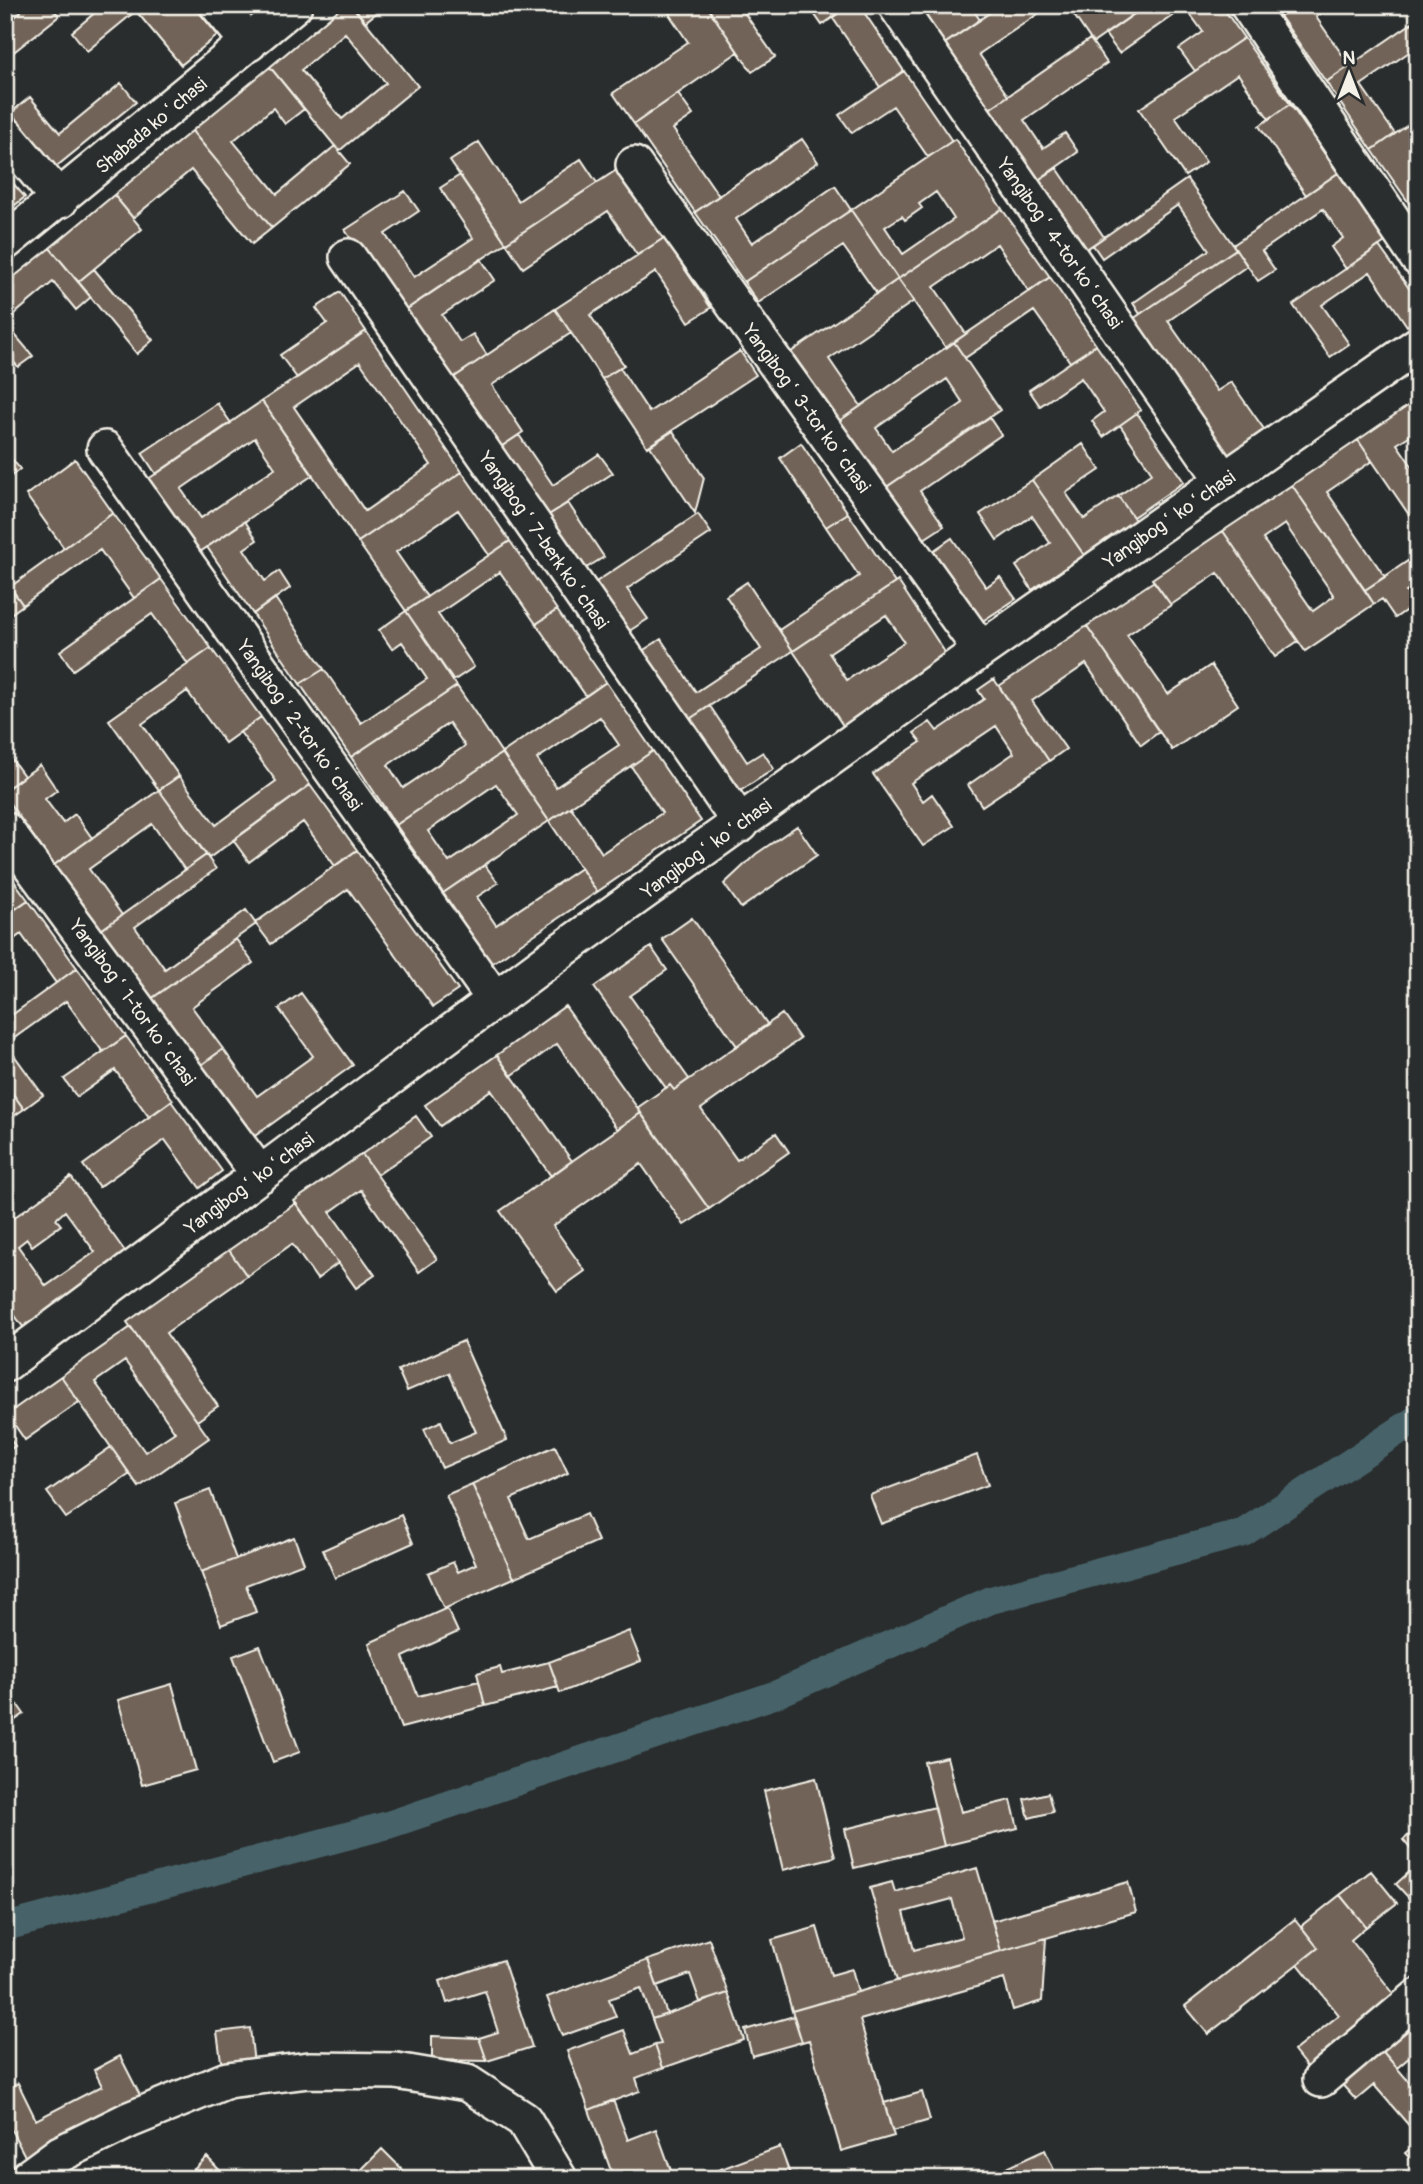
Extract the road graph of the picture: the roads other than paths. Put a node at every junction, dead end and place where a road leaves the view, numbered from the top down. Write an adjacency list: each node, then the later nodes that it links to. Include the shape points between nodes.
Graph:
1 (218, 5): 5 (street)
2 (294, 5): 5 (street, Shabada koʻchasi)
3 (896, 5): 14 (street, Yangibogʻ 4-tor koʻchasi)
4 (1248, 5): 11 (street)
5 (249, 44): 8 (street, Shabada koʻchasi)
6 (5, 134): 8 (street)
7 (634, 165): 15 (street, Yangibogʻ 3-tor koʻchasi)
8 (60, 200): 9 (street, Shabada koʻchasi)
9 (5, 242)
10 (348, 257): 16 (street, Yangibogʻ 7-berk koʻchasi)
11 (1418, 258)
12 (1418, 345): 14 (street, Yangibogʻ koʻchasi)
13 (105, 449): 18 (street, Yangibogʻ 2-tor koʻchasi)
14 (1224, 481): 15 (street, Yangibogʻ koʻchasi)
15 (981, 650): 16 (street, Yangibogʻ koʻchasi)
16 (741, 824): 18 (street, Yangibogʻ koʻchasi)
17 (5, 830): 19 (street, Yangibogʻ 1-tor koʻchasi)
18 (495, 1000): 19 (street, Yangibogʻ koʻchasi)
19 (260, 1175): 20 (street, Yangibogʻ koʻchasi)
20 (8, 1355)
21 (1418, 1997): 22 (street)
22 (1321, 2079)
23 (26, 2179): 24 (street, via 60,2154 128,2120 227,2080 309,2070 396,2071 467,2082 524,2120)
24 (559, 2179)

